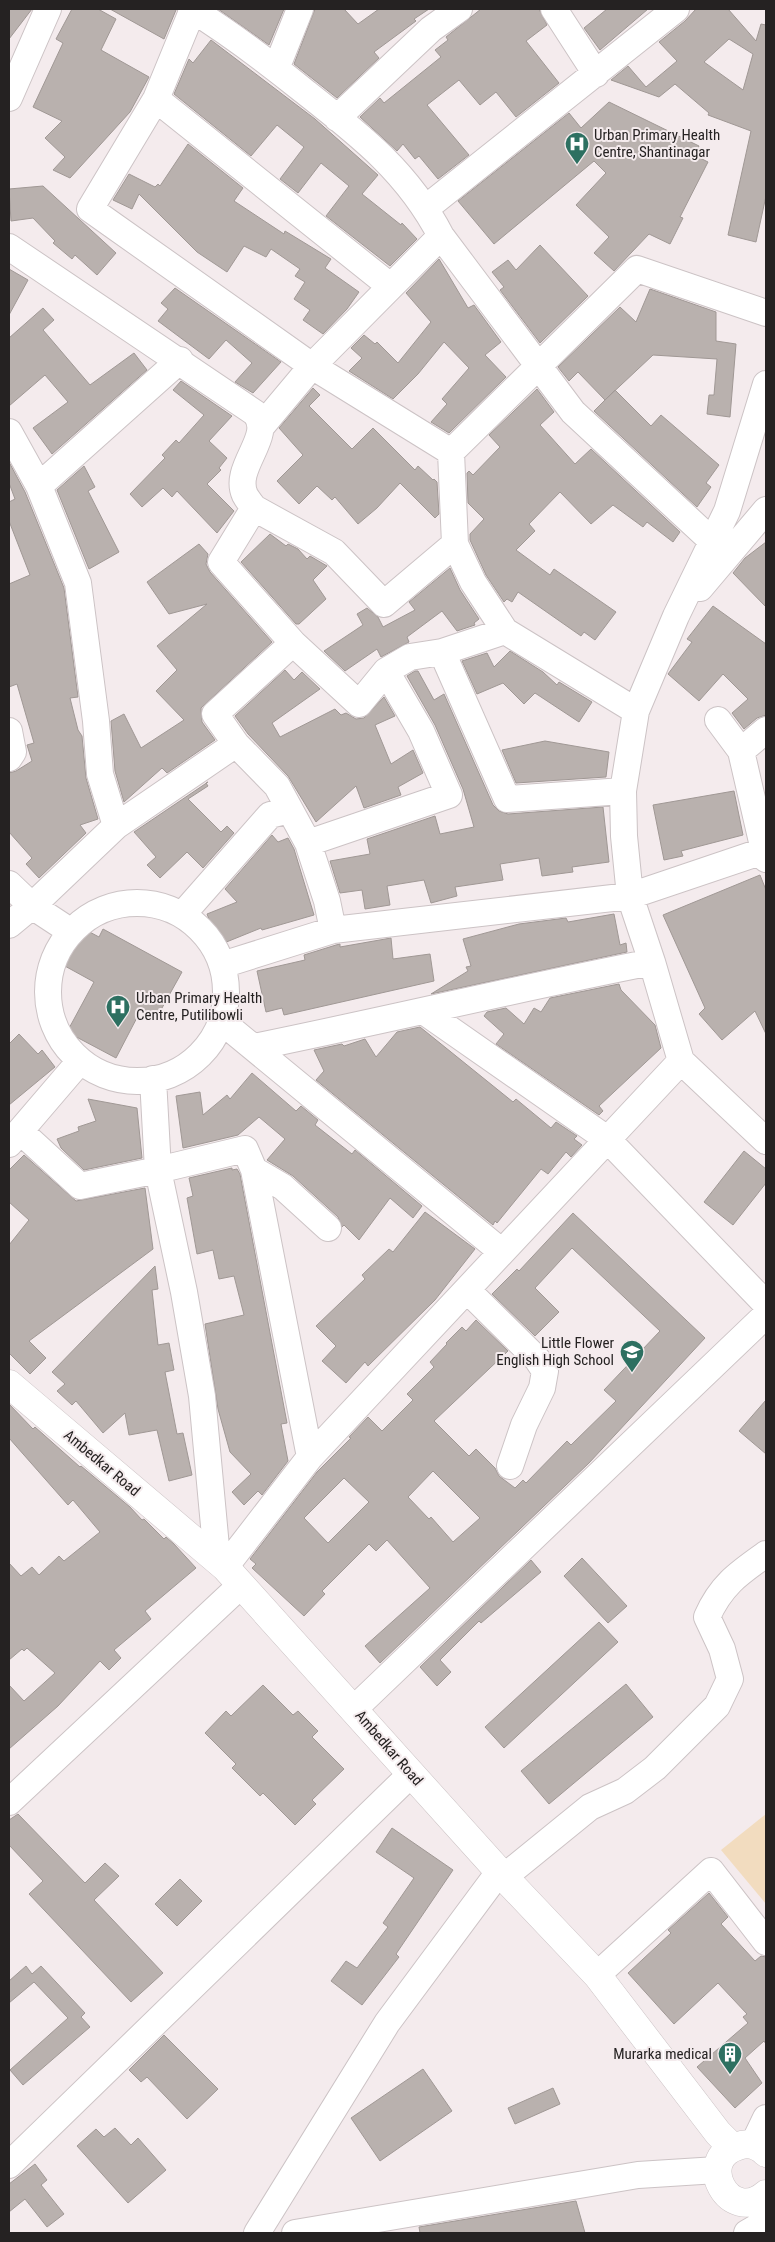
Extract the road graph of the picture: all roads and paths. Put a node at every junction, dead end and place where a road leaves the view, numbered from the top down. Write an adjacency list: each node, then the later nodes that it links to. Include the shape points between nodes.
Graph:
1 (192, 9): 7 (street); 10 (street)
2 (300, 9): 7 (street)
3 (459, 9): 11 (street, via 431,28)
4 (554, 9): 8 (street)
5 (676, 9): 8 (street)
6 (41, 14): 9 (street)
7 (276, 69): 11 (street)
8 (596, 74): 12 (street)
9 (9, 98)
10 (156, 99): 15 (street); 19 (street, via 90,209)
11 (338, 118): 12 (street, via 388,160)
12 (426, 208): 13 (street)
13 (441, 236): 15 (street); 18 (street)
14 (9, 247): 17 (street)
15 (390, 286): 19 (street)
16 (766, 313): 18 (street, via 637,269)
17 (180, 360): 21 (street, via 251,408 260,418); 24 (street)
18 (540, 364): 23 (street); 27 (street, via 573,412)
19 (312, 366): 21 (street); 23 (street)
20 (766, 384): 27 (street, via 727,511)
21 (261, 427): 25 (street, via 242,477 245,495)
22 (9, 432): 24 (street)
23 (452, 452): 28 (street)
24 (39, 486): 42 (street, via 78,583 100,774)
25 (254, 508): 28 (street, via 334,552 384,604); 31 (street, via 221,562)
26 (766, 510): 29 (street)
27 (712, 541): 29 (street)
28 (455, 544): 30 (street, via 473,582)
29 (676, 616): 34 (street)
30 (505, 630): 32 (street); 34 (street)
31 (293, 643): 33 (street, via 360,704); 38 (street, via 215,714)
32 (442, 652): 33 (street, via 410,657); 41 (street, via 507,799)
33 (386, 671): 43 (street, via 421,731 449,795)
34 (636, 711): 41 (street)
35 (718, 720): 39 (street)
36 (766, 730): 39 (street)
37 (9, 731): 40 (street, via 13,752)
38 (236, 744): 42 (street); 43 (street, via 277,786)
39 (741, 751): 44 (street)
40 (9, 758)
41 (624, 791): 46 (street, via 624,836)
42 (116, 826): 47 (street)
43 (308, 843): 48 (street, via 290,810 270,815); 50 (street)
44 (765, 853): 46 (street)
45 (9, 884): 47 (street)
46 (630, 896): 50 (street); 52 (street)
47 (32, 906): 49 (street); 51 (street)
48 (182, 915): 51 (street, via 144,902 117,904 91,914); 53 (street, via 203,931)
49 (9, 925)
50 (333, 930): 53 (street)
51 (70, 931): 57 (street, via 54,955 48,983 49,1003 61,1039)
52 (652, 962): 54 (street); 58 (street)
53 (222, 965): 55 (street, via 226,993)
54 (425, 1012): 56 (street); 61 (street)
55 (222, 1020): 56 (street); 59 (street, via 211,1042 196,1059 175,1072)
56 (254, 1047): 66 (street)
57 (80, 1061): 59 (street, via 103,1074 127,1081); 60 (street)
58 (681, 1061): 61 (street); 62 (street)
59 (153, 1079): 63 (street)
60 (14, 1138): 63 (street, via 80,1186)
61 (608, 1139): 66 (street); 68 (street)
62 (766, 1141)
63 (158, 1170): 64 (street, via 245,1149); 74 (street, via 202,1396)
64 (254, 1170): 65 (street, via 283,1187); 71 (street)
65 (328, 1228)
66 (502, 1252): 67 (street)
67 (467, 1290): 71 (street); 72 (street, via 537,1359 545,1371 542,1388 524,1424)
68 (766, 1304)
69 (766, 1315): 75 (street)
70 (9, 1384): 74 (main road, Ambedkar Road)
71 (310, 1457): 74 (street)
72 (510, 1466)
73 (766, 1554): 78 (street, via 732,1578 714,1600 707,1617 722,1649 730,1679 717,1706 655,1768 625,1791 590,1807)
74 (227, 1570): 75 (main road, Ambedkar Road); 77 (street)
75 (354, 1709): 76 (main road, Ambedkar Road)
76 (411, 1774): 78 (main road, Ambedkar Road); 83 (street)
77 (11, 1794)
78 (502, 1874): 80 (main road, Ambedkar Road); 87 (street, via 387,2023)
79 (766, 1942): 80 (street, via 711,1871)
80 (597, 1975): 82 (main road, Ambedkar Road, via 718,2133)
81 (766, 2118): 82 (street)
82 (756, 2148): 84 (main road, via 720,2161)
83 (9, 2165)
84 (717, 2170): 85 (main road, via 718,2180 728,2196); 86 (street, via 638,2175)
85 (763, 2209): 89 (street)
86 (411, 2224): 88 (street)
87 (257, 2233)
88 (296, 2233)
89 (748, 2233)

